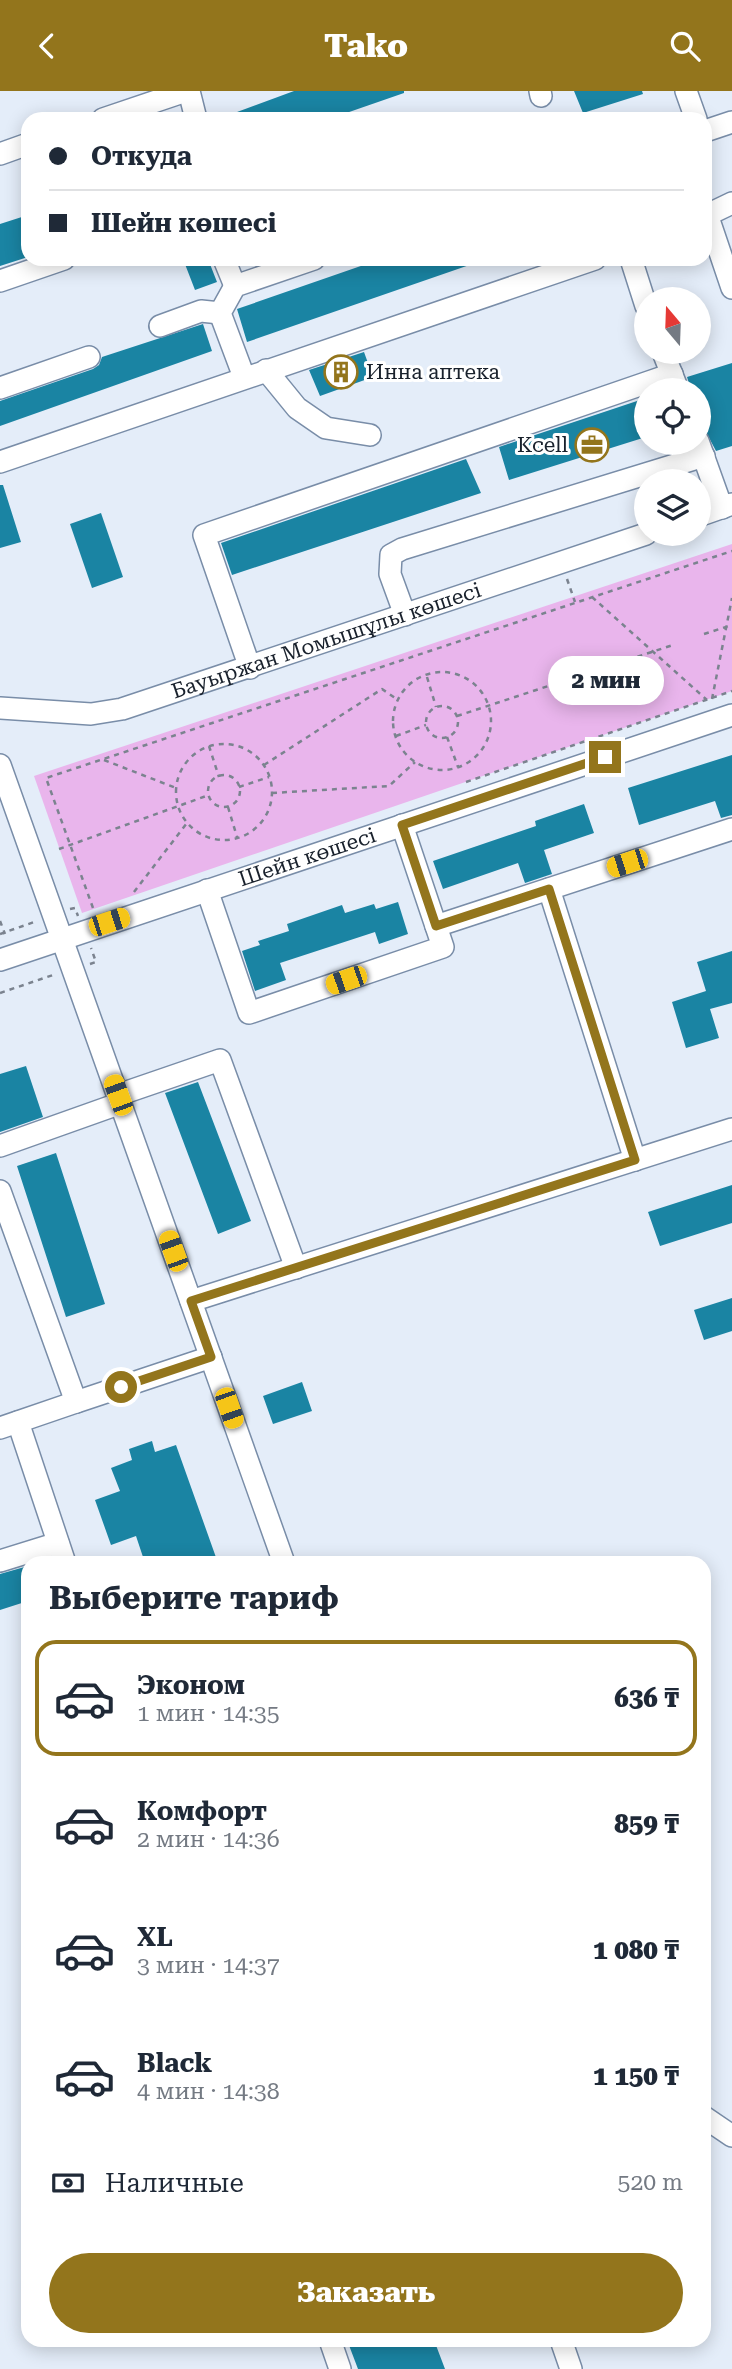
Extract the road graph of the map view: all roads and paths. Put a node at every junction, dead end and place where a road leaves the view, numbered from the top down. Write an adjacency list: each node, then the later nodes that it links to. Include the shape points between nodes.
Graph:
1 (188, 91): 3 (street); 4 (street)
2 (686, 91): 5 (street)
3 (124, 112)
4 (194, 112)
5 (694, 112)
6 (732, 122): 7 (street)
7 (712, 129)
8 (21, 146): 9 (street)
9 (0, 154)
10 (732, 203): 11 (street)
11 (712, 212)
12 (712, 232): 21 (street)
13 (44, 266): 18 (street)
14 (227, 266): 19 (street)
15 (294, 266): 19 (street)
16 (574, 266): 25 (street)
17 (633, 266): 20 (street)
18 (0, 281)
19 (235, 286): 22 (street)
20 (640, 287)
21 (732, 288)
22 (220, 313): 23 (street, via 201,311); 26 (street)
23 (160, 326)
24 (89, 357): 27 (street)
25 (266, 370): 26 (street); 29 (street, via 296,408 326,428)
26 (244, 377): 32 (street)
27 (0, 388)
28 (634, 395): 46 (street, via 204,535)
29 (370, 435)
30 (680, 455): 40 (street, via 391,555 389,565)
31 (704, 455): 33 (street)
32 (0, 463)
33 (727, 506)
34 (634, 538): 36 (street, Бауыржан Момышұлы көшесі)
35 (732, 551): 37 (path)
36 (562, 562): 39 (path); 40 (street, Бауыржан Момышұлы көшесі)
37 (592, 597): 39 (path); 45 (path)
38 (732, 598): 42 (path)
39 (575, 603): 61 (path)
40 (405, 615): 46 (street, Бауыржан Момышұлы көшесі)
41 (732, 625): 42 (path)
42 (727, 627): 43 (path); 49 (path)
43 (704, 634)
44 (673, 645): 45 (path)
45 (651, 652): 50 (path); 52 (path)
46 (250, 667): 54 (street, Бауыржан Момышұлы көшесі, via 152,701 101,713)
47 (426, 675): 51 (path, via 412,683); 52 (path, via 458,675 472,683); 53 (path)
48 (732, 691): 49 (path)
49 (712, 698): 50 (path, via 711,703)
50 (707, 700): 68 (path)
51 (398, 701): 58 (path); 64 (path, via 382,689)
52 (488, 705): 56 (path); 65 (path, via 491,726 486,742 478,755)
53 (436, 707): 56 (path, via 447,707); 57 (path, via 428,713)
54 (0, 708)
55 (732, 715): 76 (street, Шейн көшесі)
56 (457, 716): 59 (path, via 457,729)
57 (426, 726): 58 (path); 59 (path, via 434,736)
58 (396, 736): 62 (path)
59 (447, 737): 65 (path)
60 (209, 746): 64 (path, via 228,743 244,747); 67 (path); 69 (path, via 185,762)
61 (103, 759): 69 (path); 79 (path, via 46,778)
62 (415, 762): 65 (path, via 433,769); 71 (path, via 389,786)
63 (0, 765): 86 (street)
64 (264, 765): 66 (path)
65 (458, 767)
66 (270, 776): 70 (path); 71 (path)
67 (219, 777): 70 (path, via 229,776); 72 (path, via 211,783)
68 (465, 783)
69 (176, 787): 73 (path)
70 (239, 787): 74 (path, via 236,801)
71 (272, 793): 78 (path, via 266,818 255,830)
72 (209, 796): 73 (path); 74 (path, via 218,806)
73 (177, 807): 75 (path); 79 (path)
74 (228, 807): 78 (path)
75 (187, 824): 78 (path, via 209,838); 83 (path, via 133,894)
76 (402, 825): 82 (street, Шейн көшесі); 85 (street)
77 (732, 829): 81 (street)
78 (237, 838)
79 (69, 845): 80 (path); 84 (path)
80 (59, 849)
81 (549, 889): 85 (street); 93 (street)
82 (207, 890): 85 (street, via 250,1013 443,947); 86 (street, Шейн көшесі)
83 (145, 892)
84 (93, 910)
85 (436, 926)
86 (62, 938): 87 (street, Шейн көшесі); 88 (street)
87 (0, 960)
88 (73, 969): 89 (path); 90 (street)
89 (0, 993)
90 (119, 1099): 92 (street); 96 (street, via 220,1060); 97 (street)
91 (732, 1129): 93 (street)
92 (0, 1146)
93 (635, 1160): 96 (street)
94 (0, 1191): 95 (street)
95 (5, 1221): 99 (street)
96 (296, 1268): 97 (street)
97 (191, 1301): 98 (street)
98 (211, 1357): 99 (street); 103 (street)
99 (76, 1402): 100 (street)
100 (9, 1425): 101 (street)
101 (61, 1553): 102 (street)
102 (38, 1556)
103 (278, 1556)
104 (21, 1558): 105 (street)
105 (0, 1561)
106 (711, 2122): 107 (street)
107 (732, 2136)
108 (332, 2347): 110 (street)
109 (563, 2347): 111 (street)
110 (340, 2369)
111 (571, 2369)

